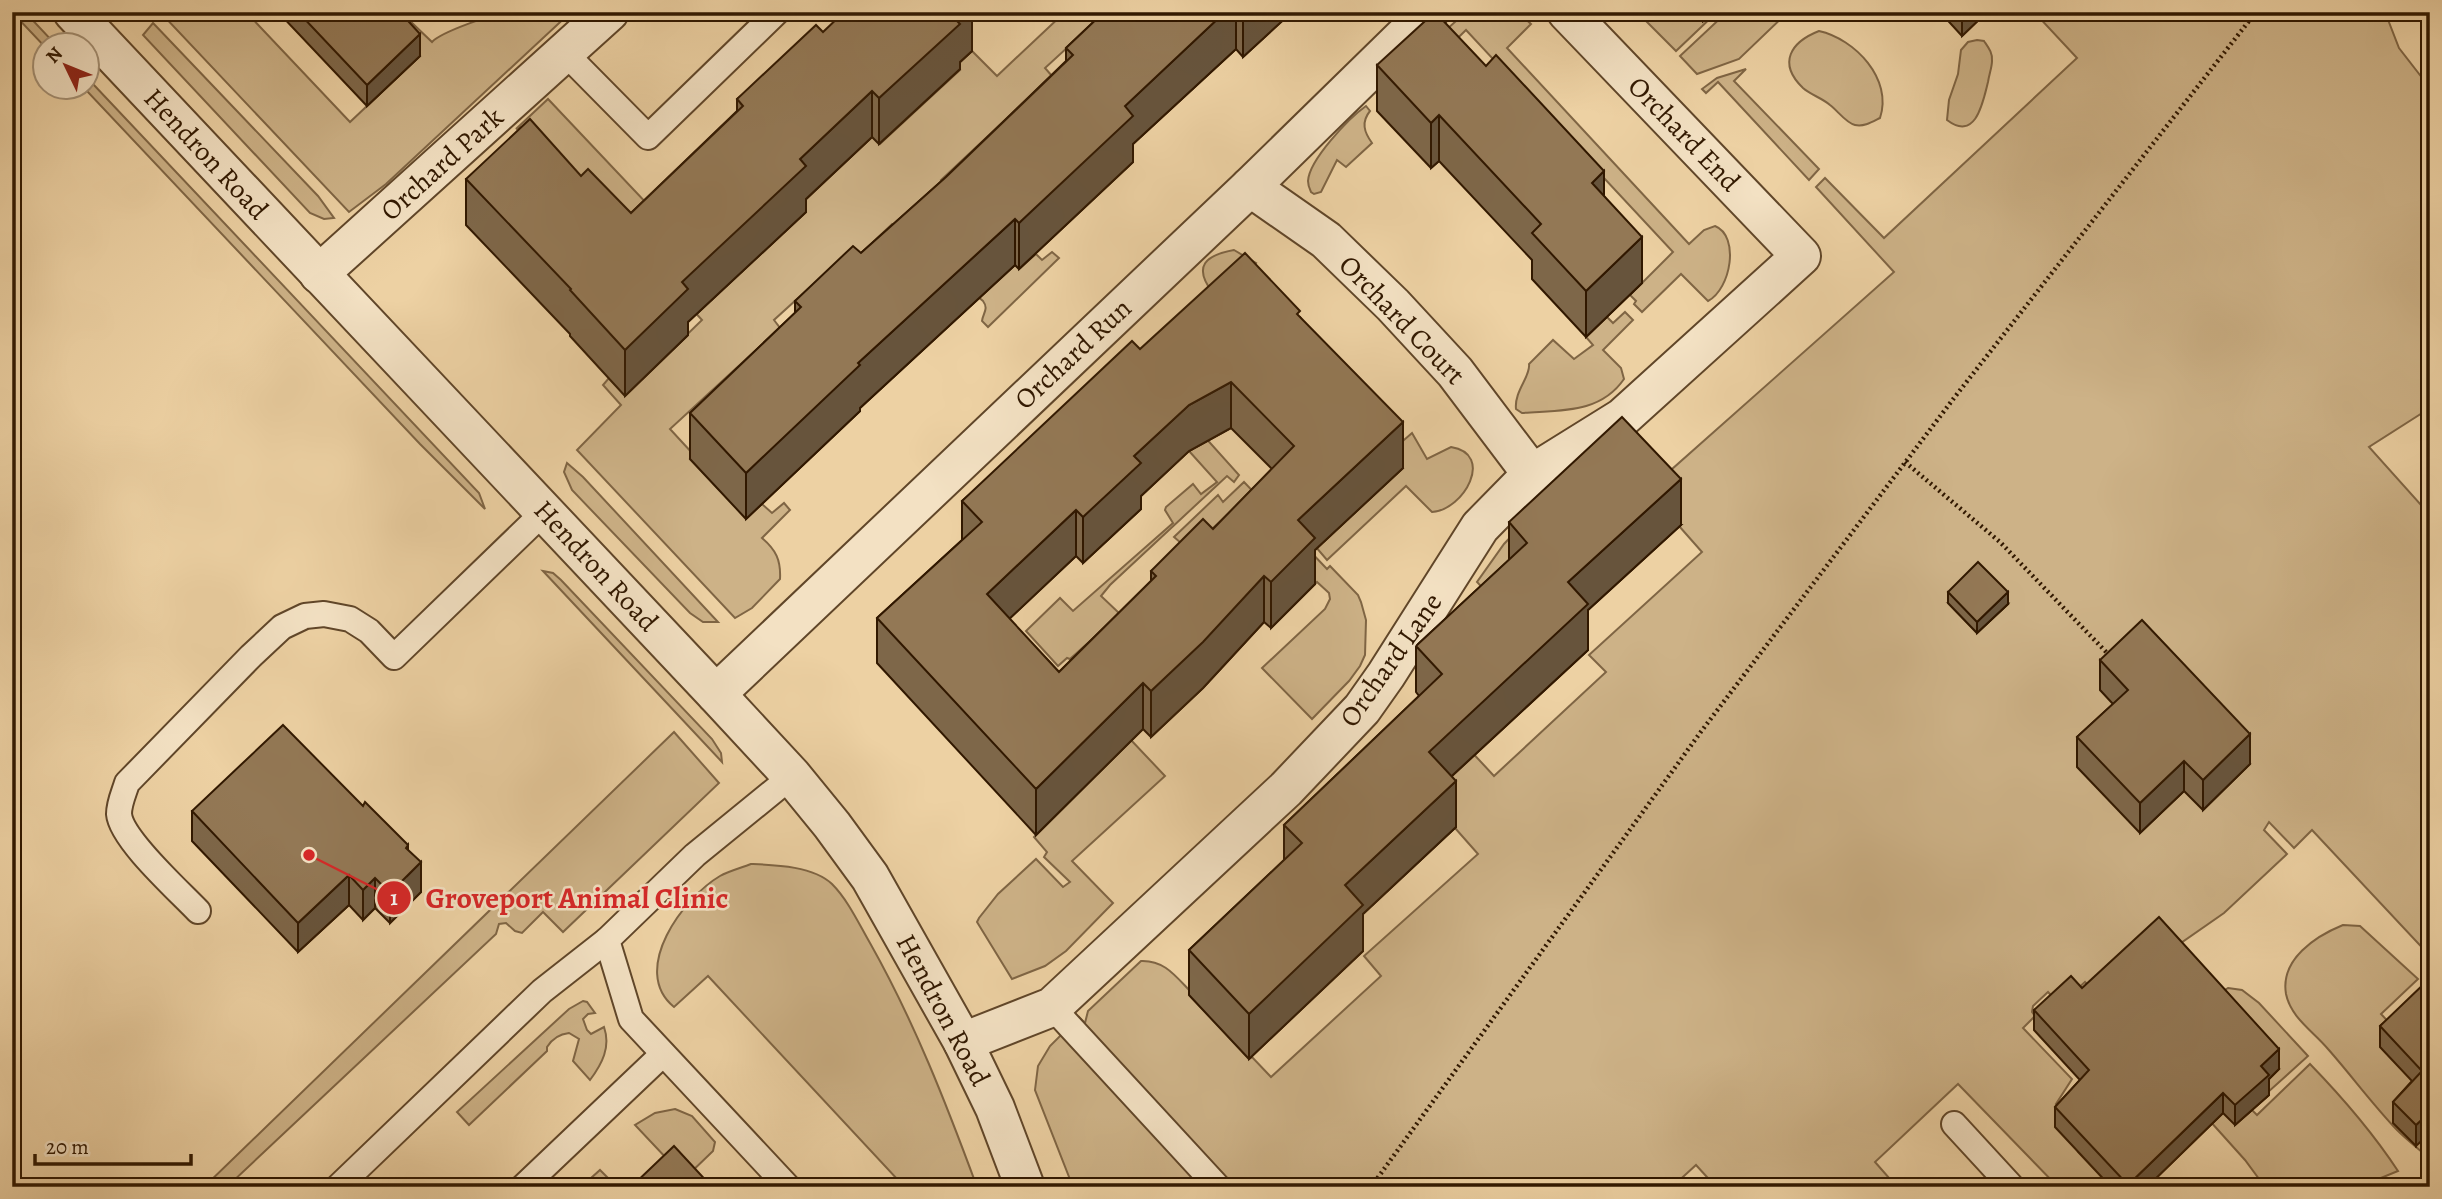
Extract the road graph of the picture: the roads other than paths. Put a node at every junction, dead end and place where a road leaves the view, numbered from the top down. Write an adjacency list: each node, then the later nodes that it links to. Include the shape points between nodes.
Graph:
1 (73, 12): 9 (street, Hendron Road)
2 (609, 12): 6 (street, Orchard Park)
3 (777, 12): 6 (lane, via 648,137)
4 (1429, 12): 7 (street, Orchard Run)
5 (1567, 12): 8 (street, Orchard End)
6 (565, 53): 9 (street, Orchard Park)
7 (1250, 187): 10 (street, Orchard Court, via 1326,240 1393,305 1455,372); 12 (street, Orchard Run)
8 (1801, 256): 10 (street, Orchard Lane, via 1622,418)
9 (319, 274): 11 (street, Hendron Road)
10 (1532, 474): 16 (street, Orchard Lane, via 1480,527 1386,675 1334,741)
11 (545, 511): 12 (street, Hendron Road); 14 (lane, via 394,657 350,619 305,616 282,627 127,783 119,817 129,838)
12 (716, 694): 13 (street, Hendron Road)
13 (792, 776): 15 (lane, via 695,855); 17 (street, Hendron Road, via 870,877)
14 (198, 911)
15 (607, 940): 18 (lane, via 631,1020); 20 (lane, via 542,991)
16 (1052, 1006): 17 (street, Orchard Lane); 24 (lane)
17 (963, 1042): 23 (street, Hendron Road)
18 (663, 1054): 21 (lane); 22 (lane)
19 (1954, 1124): 25 (lane)
20 (338, 1187)
21 (523, 1187)
22 (788, 1187)
23 (1025, 1187)
24 (1218, 1187)
25 (2012, 1187)

